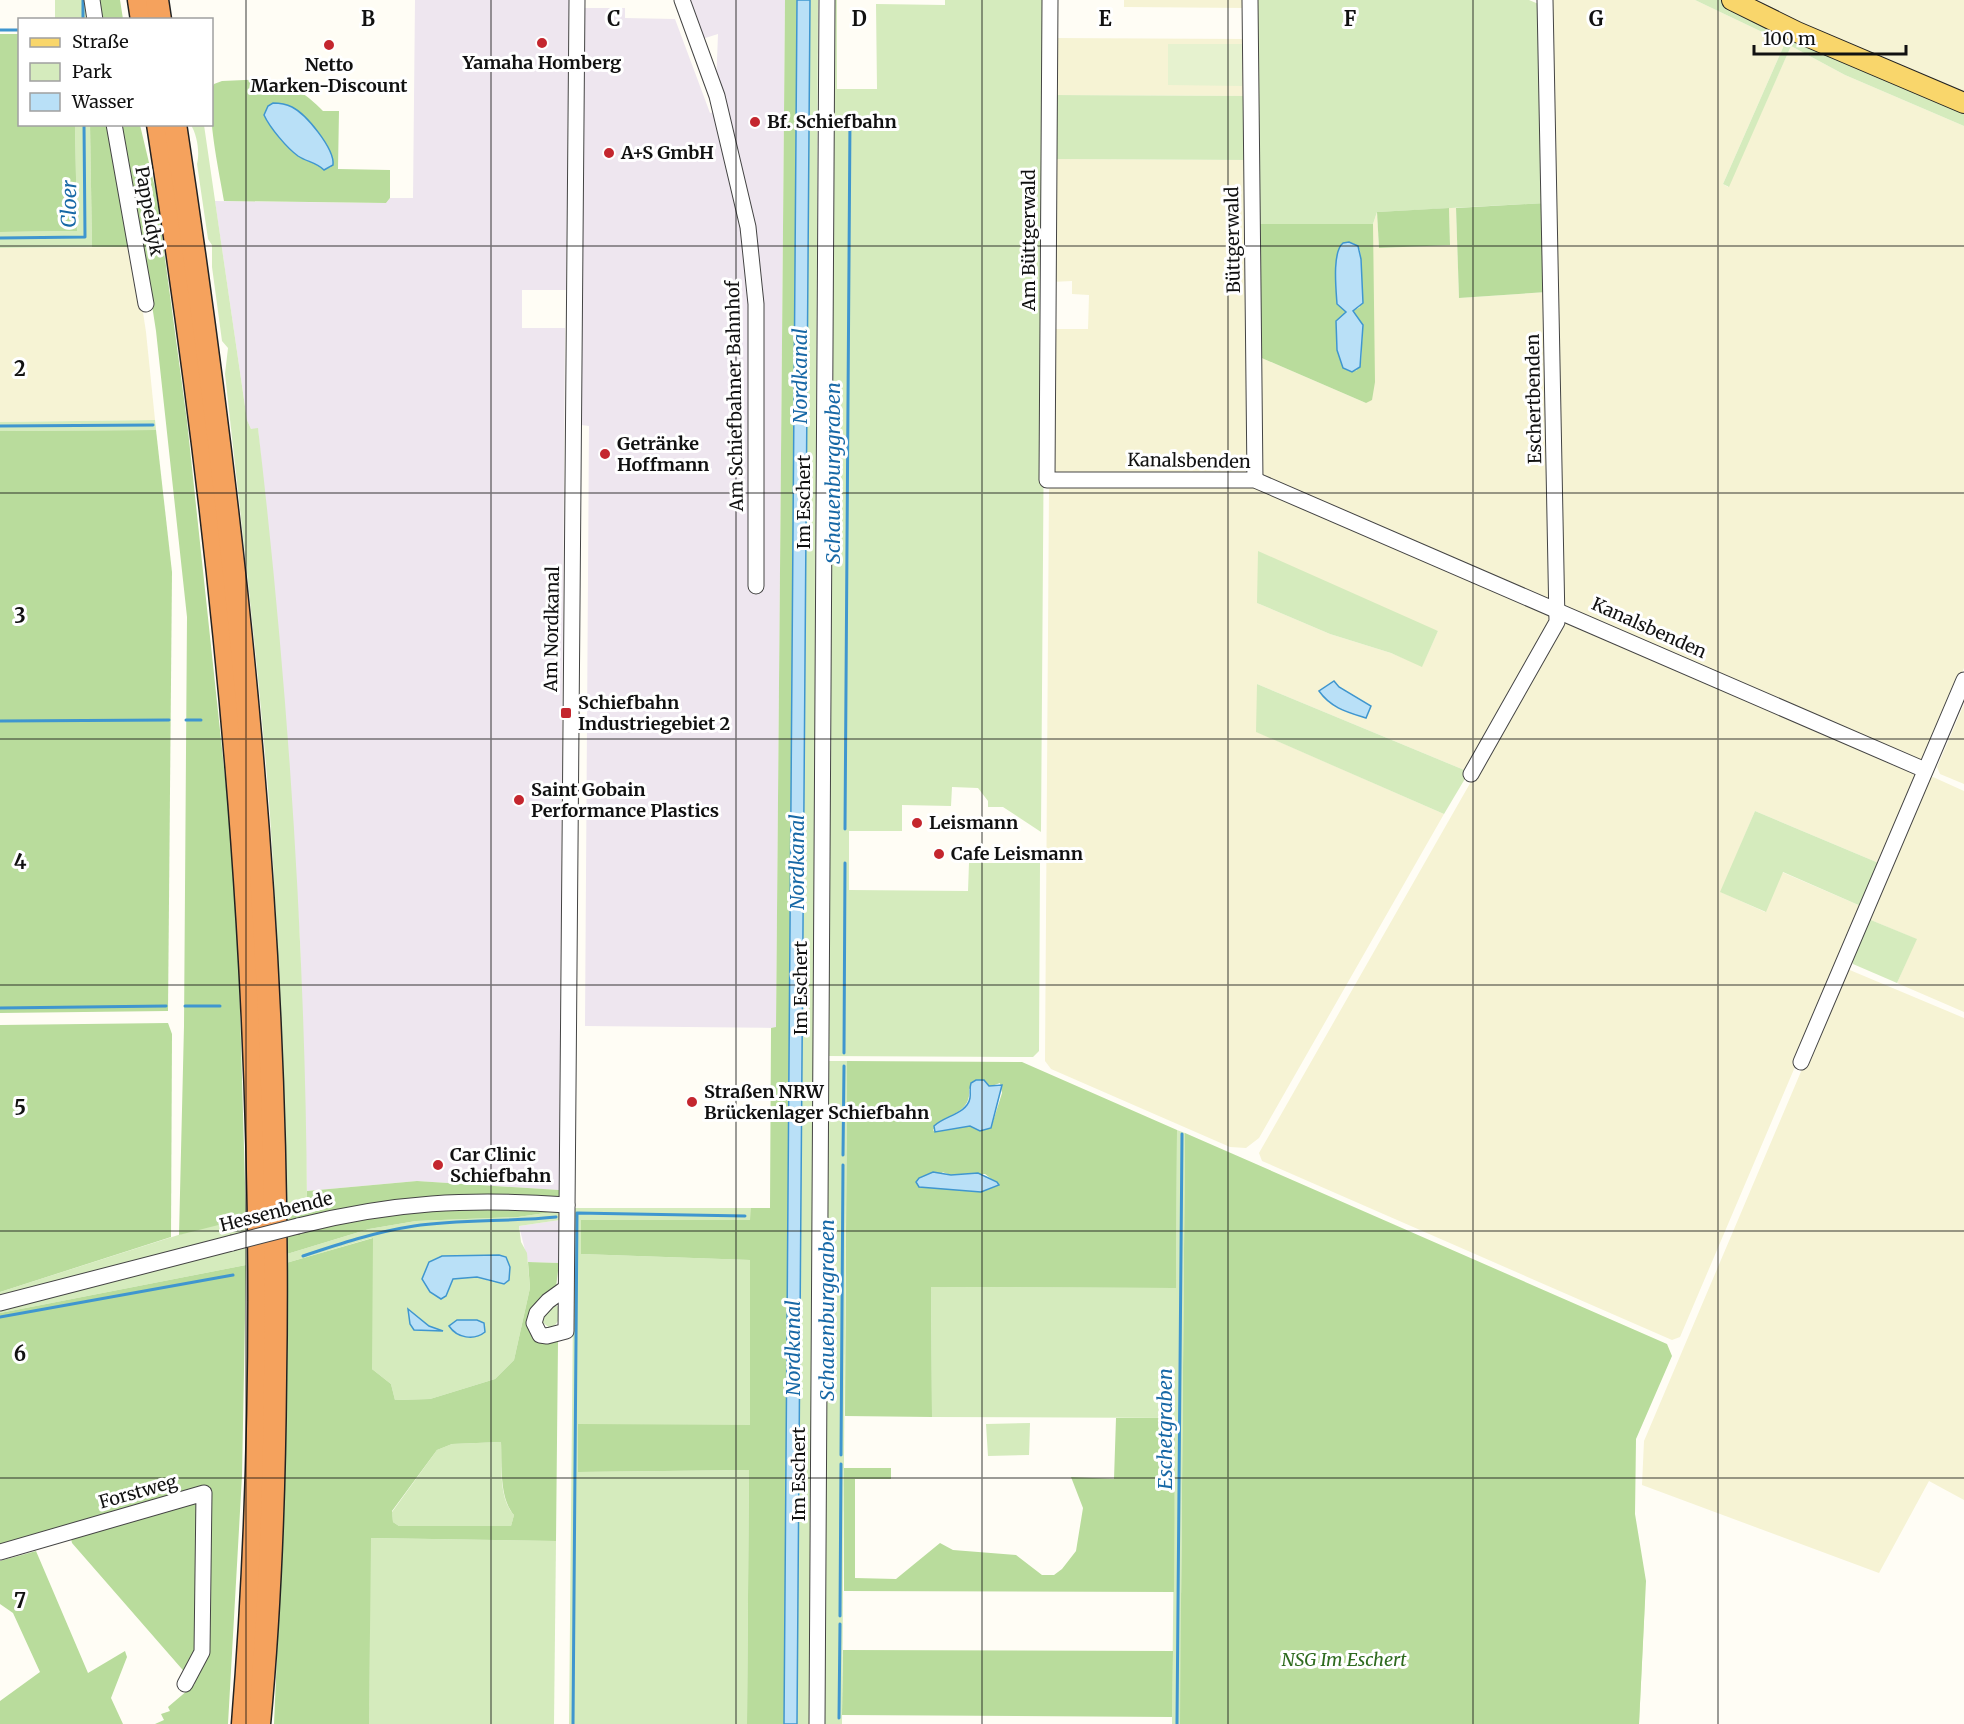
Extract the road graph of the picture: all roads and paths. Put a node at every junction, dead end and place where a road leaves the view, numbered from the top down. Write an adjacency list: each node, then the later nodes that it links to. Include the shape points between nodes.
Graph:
1 (92, 0): 11 (street)
2 (139, 0): 12 (highway)
3 (157, 0): 13 (highway)
4 (577, 0): 27 (street, Am Nordkanal)
5 (682, 0): 21 (street, Am Schiefbahner Bahnhof, via 717,96 748,227 756,304)
6 (827, 0): 35 (street, Im Eschert)
7 (1050, 0): 19 (street, Am Büttgerwald)
8 (1250, 0): 20 (street, Büttgerwald)
9 (1545, 0): 22 (street, Eschertbenden)
10 (1732, 0): 14 (main road)
11 (95, 18)
12 (142, 18)
13 (160, 18)
14 (1964, 103)
15 (114, 126): 18 (street, Pappeldyk)
16 (158, 126): 32 (highway, via 207,480 225,645 253,1000 258,1170)
17 (175, 126): 32 (highway, via 246,667 272,1032 274,1462)
18 (146, 304)
19 (1047, 480): 20 (street, Kanalsbenden)
20 (1255, 480): 22 (street, Kanalsbenden)
21 (756, 585)
22 (1557, 609): 24 (street, Kanalsbenden); 25 (street, Eschertbenden, via 1557,622)
23 (1964, 680): 24 (street)
24 (1925, 770): 26 (street)
25 (1471, 774)
26 (1801, 1062)
27 (567, 1205): 28 (street, Am Nordkanal); 29 (street, Hessenbende, bridge, via 499,1200 412,1204 355,1212)
28 (566, 1288): 28 (street, Am Nordkanal, via 534,1318 540,1335 566,1331)
29 (0, 1303)
30 (0, 1552): 31 (street, Forstweg, via 204,1493 202,1652)
31 (185, 1683)
32 (254, 1693): 33 (highway); 34 (highway)
33 (241, 1724)
34 (261, 1724)
35 (817, 1724)

